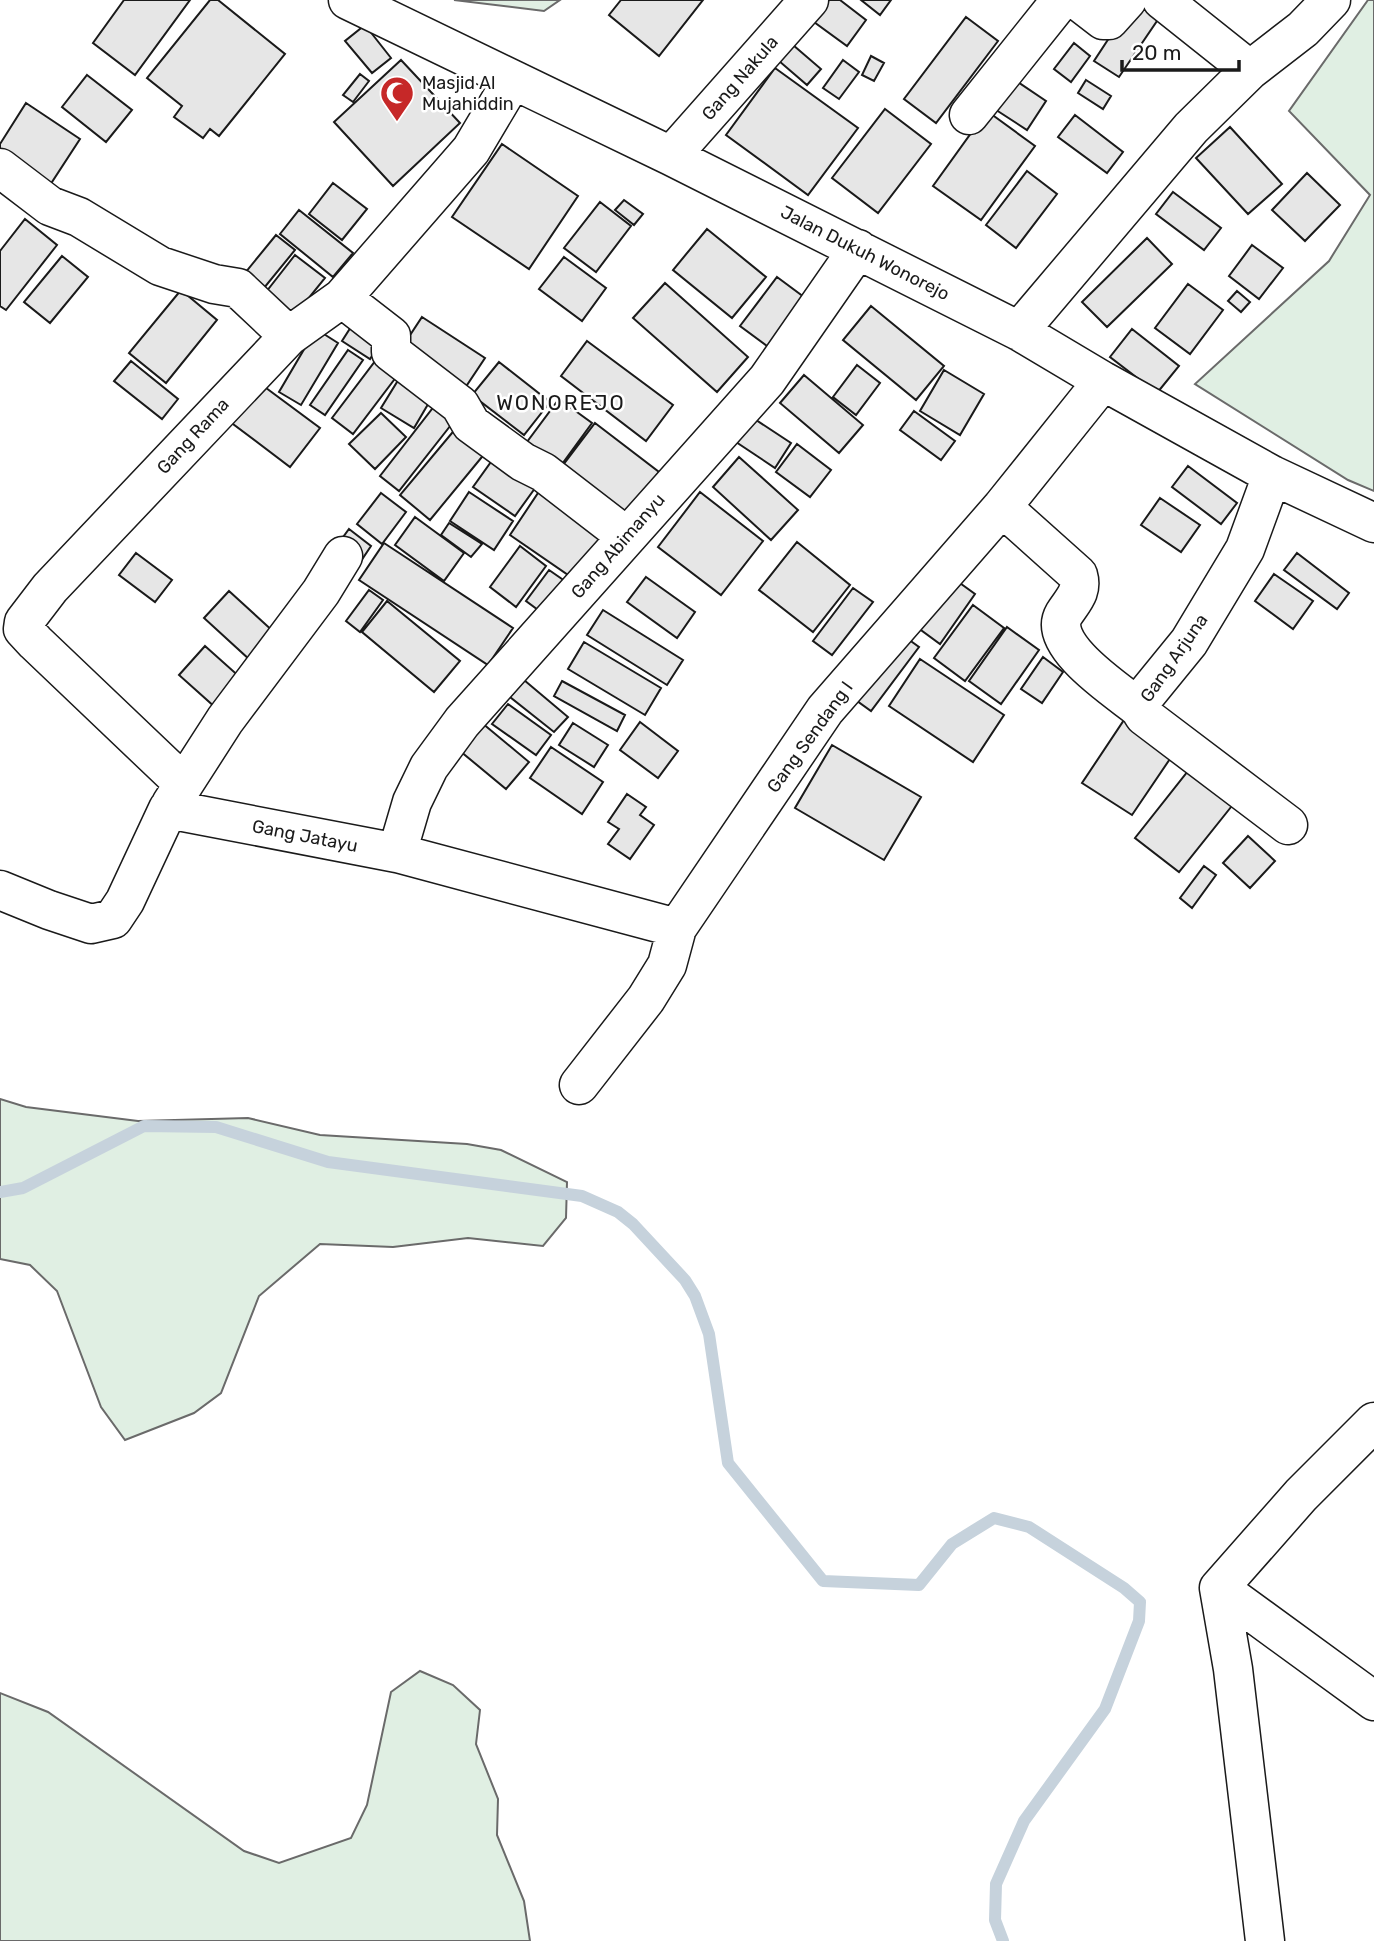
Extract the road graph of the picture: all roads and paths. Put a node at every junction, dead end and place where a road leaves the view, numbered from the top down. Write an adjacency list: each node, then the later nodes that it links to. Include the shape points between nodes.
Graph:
1 (348, 0): 9 (street, Jalan Dukuh Wonorejo)
2 (809, 0): 11 (street, Gang Nakula)
3 (1061, 0): 10 (street)
4 (1077, 0): 5 (street, via 1103,20 1109,20)
5 (1127, 0)
6 (1162, 0): 8 (street)
7 (1331, 0): 8 (street, via 1303,29)
8 (1250, 70): 15 (street, via 1191,128)
9 (513, 81): 11 (street, Jalan Dukuh Wonorejo); 14 (street, Gang Rama, via 471,150)
10 (969, 115)
11 (671, 156): 13 (street, Jalan Dukuh Wonorejo)
12 (0, 168): 16 (street, via 50,206 79,217 160,266 238,288)
13 (858, 249): 15 (street, Jalan Dukuh Wonorejo); 21 (street, Gang Abimanyu, via 767,380)
14 (342, 298): 16 (street, Gang Rama); 21 (street, via 391,336 391,352 460,405 471,424)
15 (1019, 331): 17 (street, Jalan Dukuh Wonorejo)
16 (289, 336): 24 (street, Gang Rama, via 24,622 23,629)
17 (1103, 381): 18 (street, Jalan Dukuh Wonorejo); 19 (street, Gang Sendang I)
18 (1272, 475): 20 (street, Jalan Dukuh Wonorejo); 23 (street, Gang Arjuna, via 1245,549 1189,642)
19 (1002, 507): 23 (street, via 1077,575 1081,585 1062,620 1061,634 1087,665); 28 (street, Gang Sendang I, via 825,710)
20 (1374, 523)
21 (626, 536): 26 (street, Gang Abimanyu, via 462,722 412,802)
22 (343, 556): 24 (street)
23 (1139, 708): 25 (street, Gang Arjuna)
24 (176, 796): 26 (street, Gang Jatayu); 27 (street, via 113,919 91,924)
25 (1288, 825)
26 (397, 853): 28 (street, Gang Jatayu)
27 (0, 890)
28 (677, 928): 29 (street, Gang Sendang I, via 667,965 646,999)
29 (579, 1085)
30 (1374, 1422): 31 (street, via 1301,1495)
31 (1219, 1588): 32 (street); 33 (street)
32 (1374, 1700)
33 (1265, 1941)

